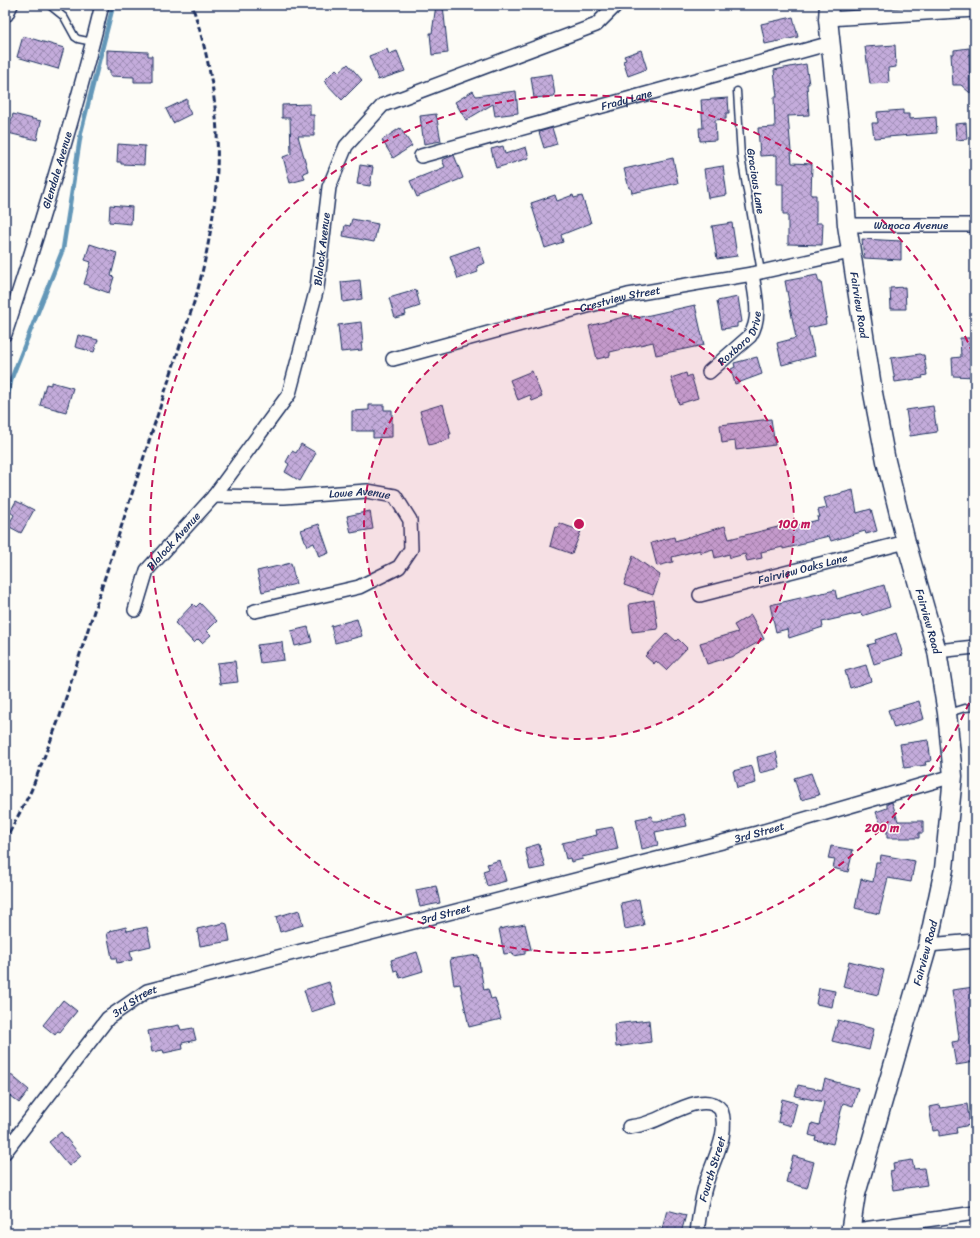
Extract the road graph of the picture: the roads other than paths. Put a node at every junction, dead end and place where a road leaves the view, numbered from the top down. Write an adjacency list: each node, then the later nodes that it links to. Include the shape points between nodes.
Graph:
1 (15, 5): 7 (lane)
2 (49, 5): 8 (lane, via 64,17 75,37)
3 (102, 5): 8 (street, Glendale Avenue)
4 (616, 5): 19 (street, Blalock Avenue, via 596,25 383,105 346,146 329,187 317,288 289,394)
5 (975, 10): 6 (street)
6 (829, 12): 9 (main road, Fairview Road)
7 (9, 17)
8 (93, 42): 16 (street, Glendale Avenue, via 38,232)
9 (831, 43): 11 (street, Frady Lane); 12 (main road, Fairview Road)
10 (737, 91): 15 (lane, Gracious Lane, via 741,157)
11 (421, 156)
12 (847, 225): 13 (street, Wanoca Avenue); 14 (main road, Fairview Road)
13 (975, 225)
14 (850, 252): 15 (street, Crestview Street); 20 (main road, Fairview Road, via 886,461)
15 (756, 273): 17 (street, Crestview Street, via 628,296); 18 (street, Roxboro Drive, via 757,322 754,329 750,336)
16 (5, 334)
17 (393, 359)
18 (709, 372)
19 (214, 496): 22 (street, Blalock Avenue, via 147,570); 23 (street, Lowe Avenue, via 284,497 367,491 395,496 410,520 411,549 399,567 359,587)
20 (906, 542): 21 (street, Fairview Oaks Lane); 25 (main road, Fairview Road)
21 (700, 595)
22 (135, 610)
23 (255, 611)
24 (975, 647): 25 (street)
25 (937, 651): 27 (main road, Fairview Road)
26 (975, 707): 27 (lane)
27 (947, 713): 28 (main road, Fairview Road)
28 (953, 776): 30 (main road, Fairview Road, via 944,869); 32 (street, 3rd Street, via 757,833 147,991 108,1018)
29 (975, 941): 30 (street)
30 (928, 945): 34 (main road, Fairview Road, via 856,1194)
31 (629, 1127): 35 (street, Fourth Street, via 649,1123 702,1102 712,1103 721,1110 724,1127 701,1202)
32 (5, 1152)
33 (975, 1213): 34 (street)
34 (850, 1232)
35 (697, 1233)

